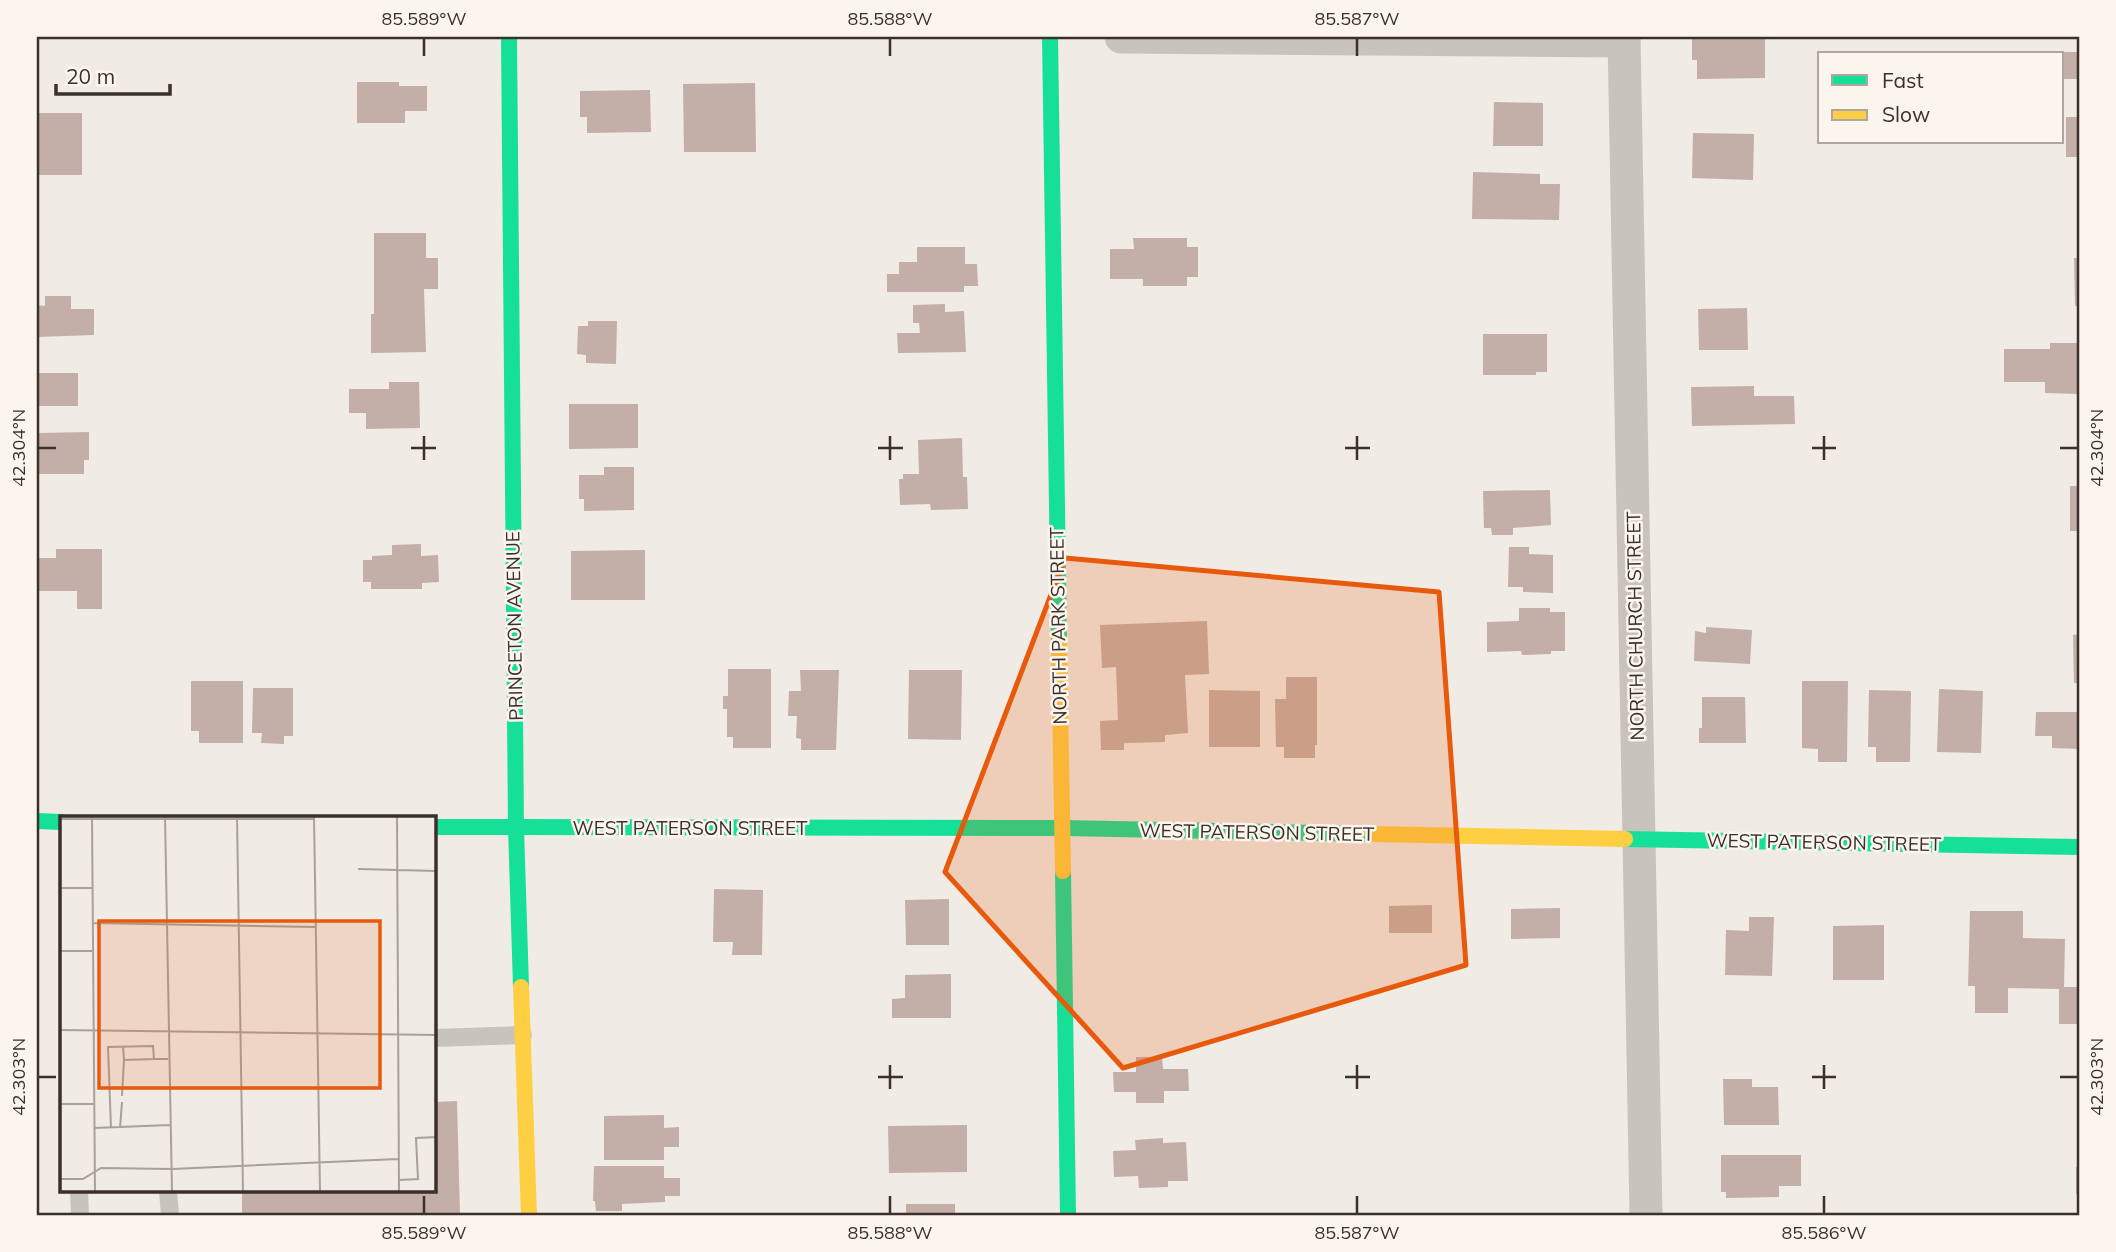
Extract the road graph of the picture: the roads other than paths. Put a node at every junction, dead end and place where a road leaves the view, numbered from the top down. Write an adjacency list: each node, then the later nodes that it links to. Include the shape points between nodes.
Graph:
1 (509, 37): 8 (street, PRINCETON AVENUE)
2 (1050, 37): 9 (street, NORTH PARK STREET)
3 (1121, 37): 4 (street)
4 (1624, 39): 10 (street, NORTH CHURCH STREET)
5 (37, 821): 6 (street)
6 (60, 821)
7 (436, 827): 8 (street, WEST PATERSON STREET)
8 (516, 828): 9 (street, WEST PATERSON STREET); 12 (street, PRINCETON AVENUE)
9 (1061, 828): 10 (street, WEST PATERSON STREET); 19 (street, NORTH PARK STREET)
10 (1639, 838): 11 (street, WEST PATERSON STREET); 20 (street, NORTH CHURCH STREET)
11 (2079, 847)
12 (523, 1035): 13 (lane); 18 (street, PRINCETON AVENUE)
13 (436, 1038)
14 (79, 1192): 16 (lane)
15 (168, 1192): 17 (lane)
16 (80, 1215)
17 (170, 1215)
18 (529, 1215)
19 (1068, 1215)
20 (1646, 1215)

